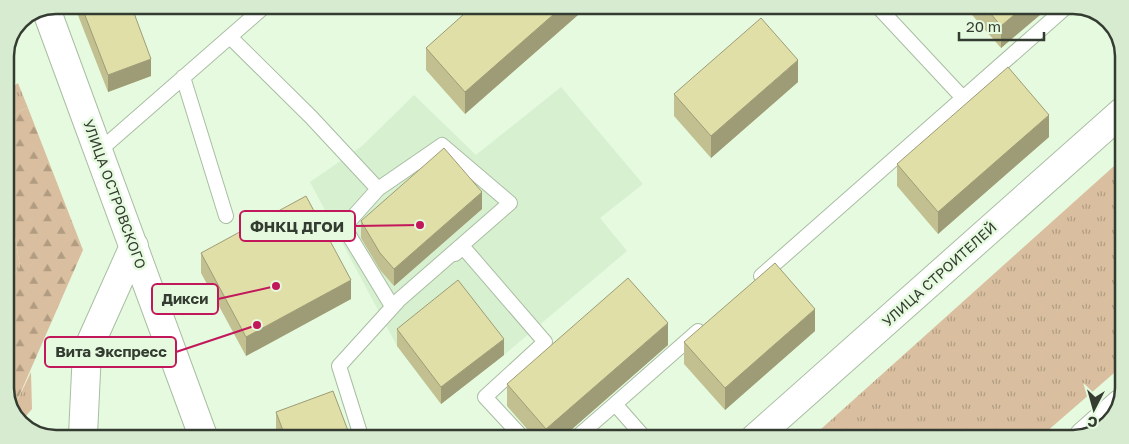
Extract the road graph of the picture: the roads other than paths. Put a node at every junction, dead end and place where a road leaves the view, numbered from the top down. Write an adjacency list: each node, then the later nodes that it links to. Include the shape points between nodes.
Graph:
1 (256, 14): 5 (lane)
2 (885, 14): 7 (lane)
3 (1058, 14): 7 (lane)
4 (48, 15): 9 (street, УЛИЦА ОСТРОВСКОГО)
5 (230, 37): 6 (lane); 10 (lane)
6 (183, 77): 9 (lane); 11 (lane)
7 (963, 98): 13 (lane)
8 (1115, 118): 23 (street, УЛИЦА СТРОИТЕЛЕЙ)
9 (99, 151): 12 (street, УЛИЦА ОСТРОВСКОГО)
10 (378, 189): 14 (lane, via 344,227); 14 (lane, via 442,145 510,203)
11 (226, 216)
12 (134, 246): 17 (street, via 87,351); 18 (street, УЛИЦА ОСТРОВСКОГО)
13 (748, 286)
14 (392, 306): 19 (lane, via 339,366); 20 (lane, via 463,247 545,342 485,397)
15 (711, 319): 16 (lane)
16 (615, 404): 21 (lane); 22 (lane)
17 (83, 430)
18 (202, 430)
19 (359, 430)
20 (516, 430)
21 (585, 430)
22 (637, 430)
23 (764, 430)

